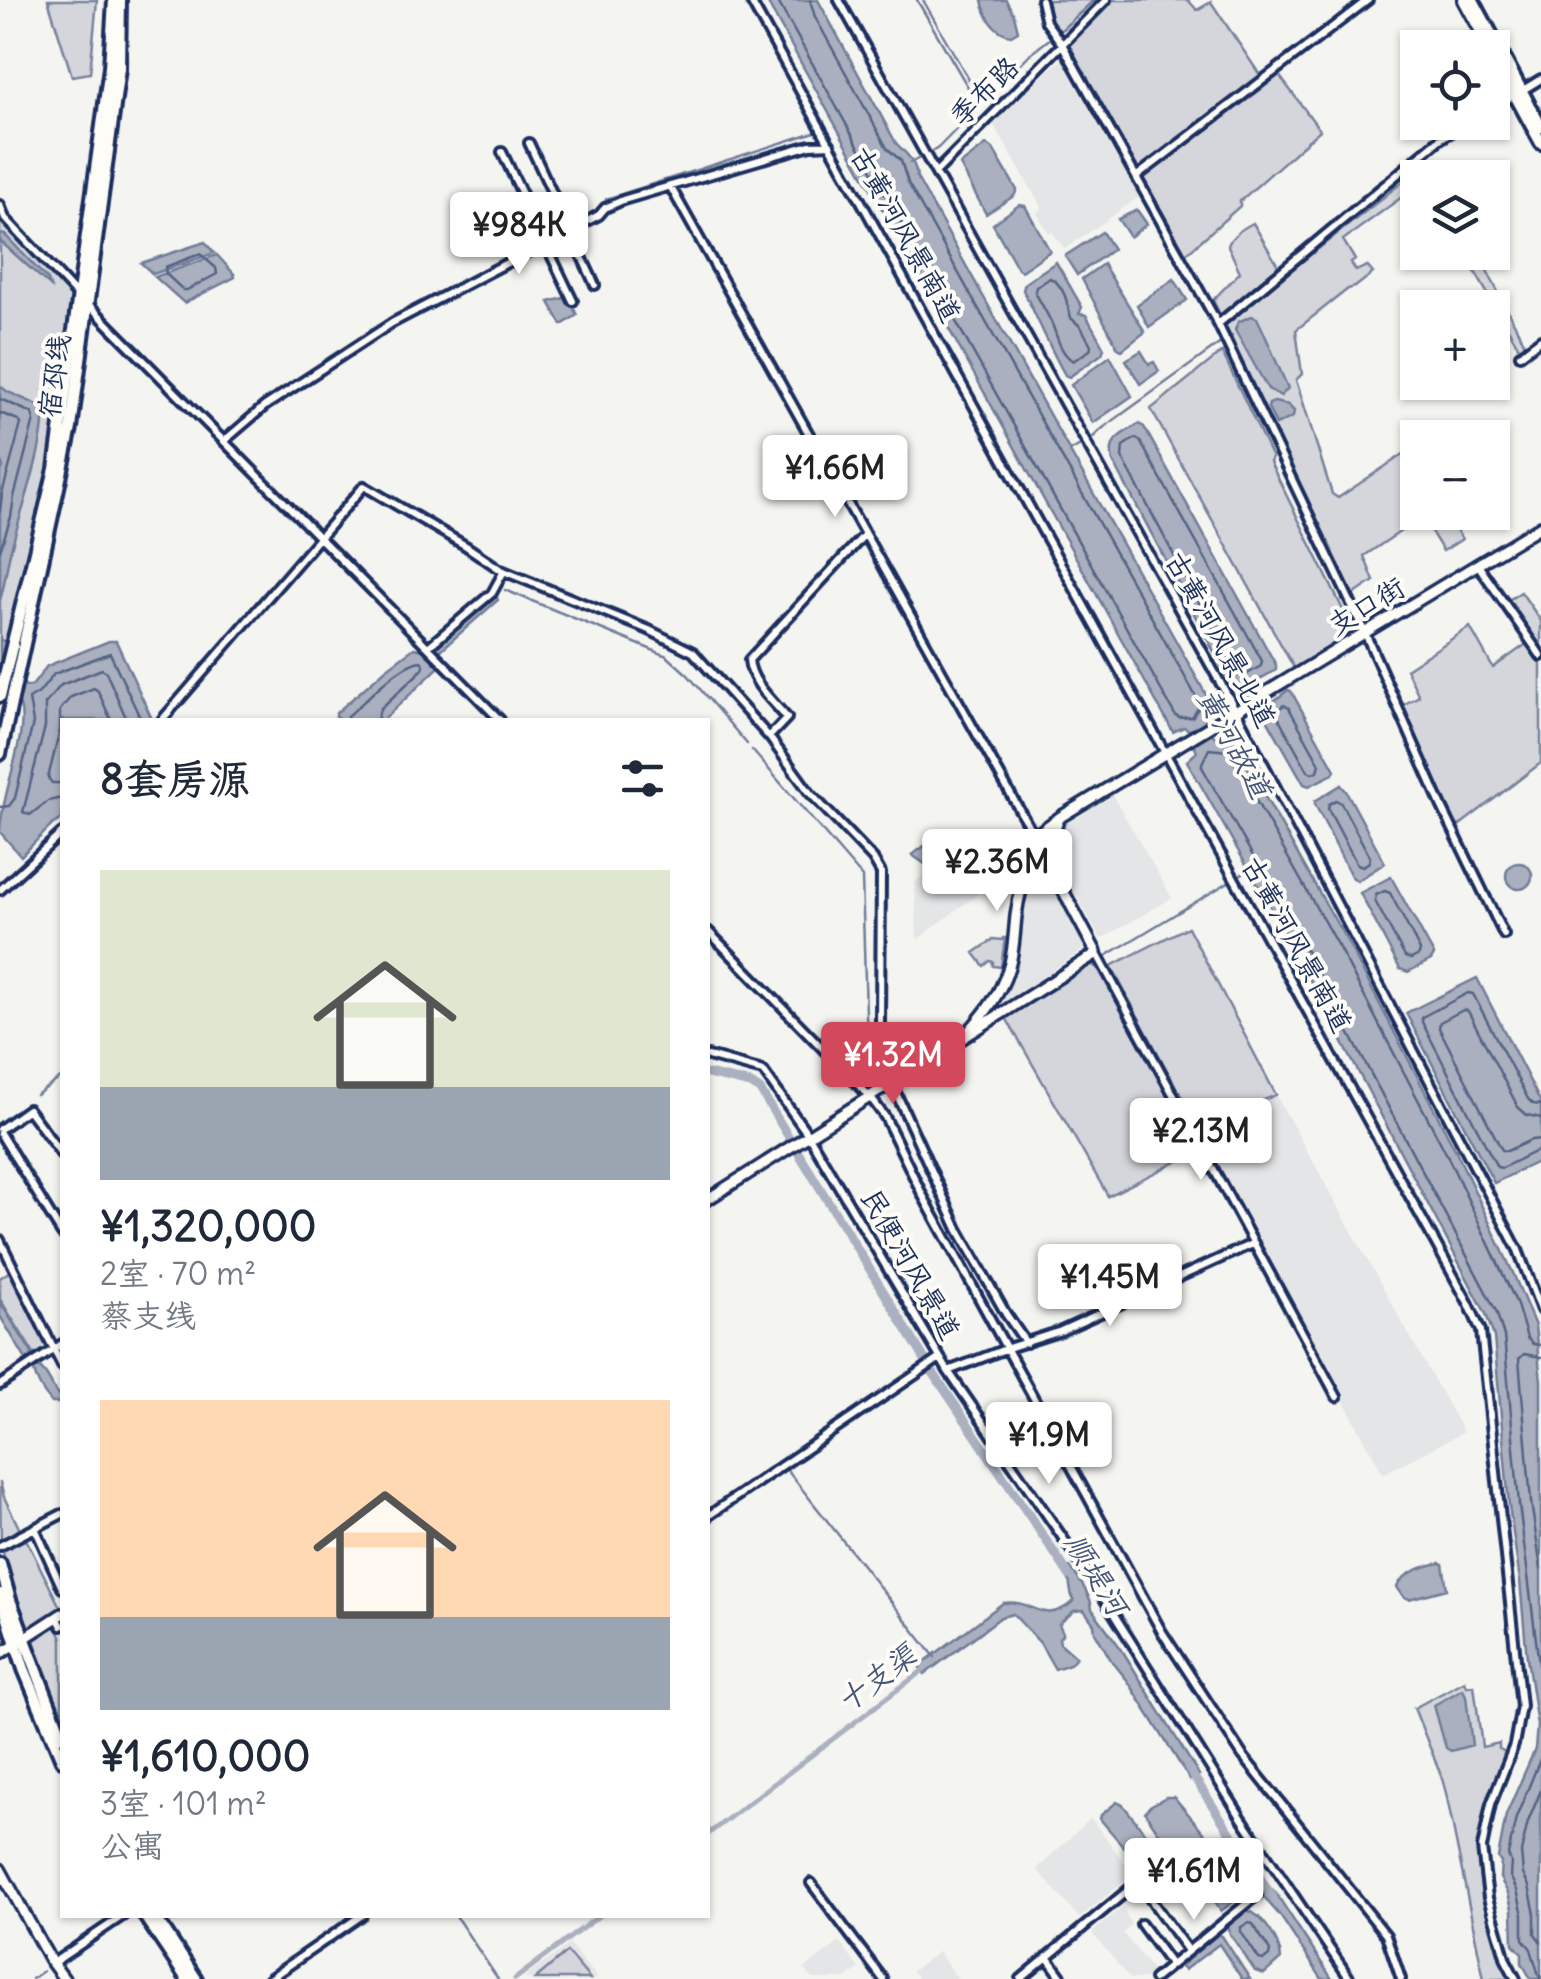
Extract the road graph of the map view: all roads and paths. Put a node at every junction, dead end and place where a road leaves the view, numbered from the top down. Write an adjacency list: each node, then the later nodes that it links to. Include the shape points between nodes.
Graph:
1 (117, 0): 28 (main road, 宿邳线, via 119,68)
2 (750, 0): 19 (street, 古黄河风景南道)
3 (839, 0): 21 (street, 古黄河风景北道)
4 (1041, 0): 10 (street)
5 (1106, 0): 10 (street, 季布路)
6 (1368, 0): 22 (street)
7 (1464, 0): 9 (main road)
8 (1473, 0): 13 (main road)
9 (1480, 30)
10 (1062, 44): 21 (street, 季布路); 22 (street)
11 (1541, 79): 13 (street)
12 (1510, 80): 13 (main road)
13 (1518, 93): 14 (street); 15 (main road); 17 (main road)
14 (1510, 98)
15 (1541, 127)
16 (1439, 140): 30 (street)
17 (1541, 142)
18 (529, 143): 25 (street)
19 (830, 144): 23 (street); 47 (street, 古黄河风景南道)
20 (502, 152): 26 (street)
21 (936, 172): 43 (street, 古黄河风景北道)
22 (1136, 178): 30 (street)
23 (670, 186): 25 (street, via 623,200); 35 (street)
24 (0, 205): 28 (street)
25 (570, 230): 26 (street); 27 (street)
26 (546, 243): 29 (street); 33 (street, via 392,323 265,406)
27 (595, 285)
28 (83, 300): 33 (street); 42 (main road, 宿邳线, via 55,468); 48 (main road, 宿邳线, via 71,428)
29 (574, 302)
30 (1218, 324): 39 (street)
31 (1541, 339): 32 (street)
32 (1520, 355)
33 (224, 441): 36 (street)
34 (1541, 526): 37 (street, 支口街)
35 (864, 535): 46 (street, via 750,660 758,683 787,718); 51 (street)
36 (320, 538): 38 (street, via 364,486); 40 (street); 44 (street)
37 (1478, 565): 39 (street, 支口街); 41 (street)
38 (504, 571): 40 (street, via 492,593); 46 (street, via 693,652)
39 (1364, 633): 43 (street, 支口街); 55 (street)
40 (428, 647): 45 (street)
41 (1541, 656)
42 (1, 691)
43 (1236, 711): 47 (street, 支口街); 68 (street, 古黄河风景北道, via 1518,1250)
44 (164, 718)
45 (498, 718)
46 (769, 737): 59 (street, via 881,873 880,1023)
47 (1166, 753): 49 (street, 支口街); 114 (street, 古黄河风景南道, via 1481,1332 1522,1706 1482,1848 1488,1898)
48 (0, 754)
49 (1070, 811): 51 (street); 52 (street)
50 (60, 836): 53 (street)
51 (1034, 836): 52 (street)
52 (1040, 846): 56 (street); 57 (street, via 1022,882 1004,980 985,1014)
53 (0, 890)
54 (710, 933): 60 (street)
55 (1504, 935)
56 (1096, 952): 57 (street); 67 (street)
57 (953, 1046): 59 (street)
58 (710, 1057): 62 (street, 民便河风景道, via 763,1072)
59 (892, 1084): 60 (street); 69 (street, via 958,1228)
60 (871, 1098): 62 (street); 71 (street)
61 (0, 1131): 63 (street, via 28,1109); 65 (street)
62 (809, 1136): 64 (street); 73 (street, 民便河风景道)
63 (60, 1152)
64 (710, 1198)
65 (60, 1231)
66 (0, 1240): 72 (street)
67 (1254, 1244): 69 (street); 77 (street)
68 (1541, 1310)
69 (1026, 1343): 71 (street)
70 (60, 1346): 72 (street)
71 (1008, 1348): 75 (street); 113 (street, via 1162,1632 1243,1756 1386,1935)
72 (54, 1350): 74 (street); 76 (street)
73 (938, 1360): 75 (street, 民便河风景道); 79 (street)
74 (60, 1362)
75 (948, 1372): 112 (street, 民便河风景道)
76 (0, 1385)
77 (1337, 1397)
78 (60, 1515): 80 (street)
79 (710, 1515)
80 (35, 1528): 81 (street); 83 (street)
81 (0, 1546)
82 (0, 1564): 86 (main road)
83 (60, 1584)
84 (0, 1594): 86 (main road)
85 (60, 1620): 86 (street)
86 (21, 1641): 87 (street); 88 (main road); 89 (main road)
87 (0, 1654)
88 (60, 1732)
89 (60, 1754)
90 (1162, 1862): 92 (street)
91 (0, 1869): 102 (street)
92 (1138, 1882): 100 (street); 101 (street)
93 (811, 1884): 108 (street)
94 (1258, 1895): 100 (street)
95 (120, 1918): 102 (street)
96 (146, 1918): 105 (main road)
97 (156, 1918): 106 (main road)
98 (358, 1918): 107 (street)
99 (1140, 1924): 103 (street)
100 (1188, 1951): 103 (street)
101 (1047, 1957): 109 (street); 110 (street)
102 (53, 1964): 104 (street)
103 (1171, 1965): 111 (street)
104 (64, 1979)
105 (187, 1979)
106 (196, 1979)
107 (269, 1979)
108 (883, 1979)
109 (1021, 1979)
110 (1063, 1979)
111 (1154, 1979)
112 (1350, 1979)
113 (1401, 1979)
114 (1516, 1979)

